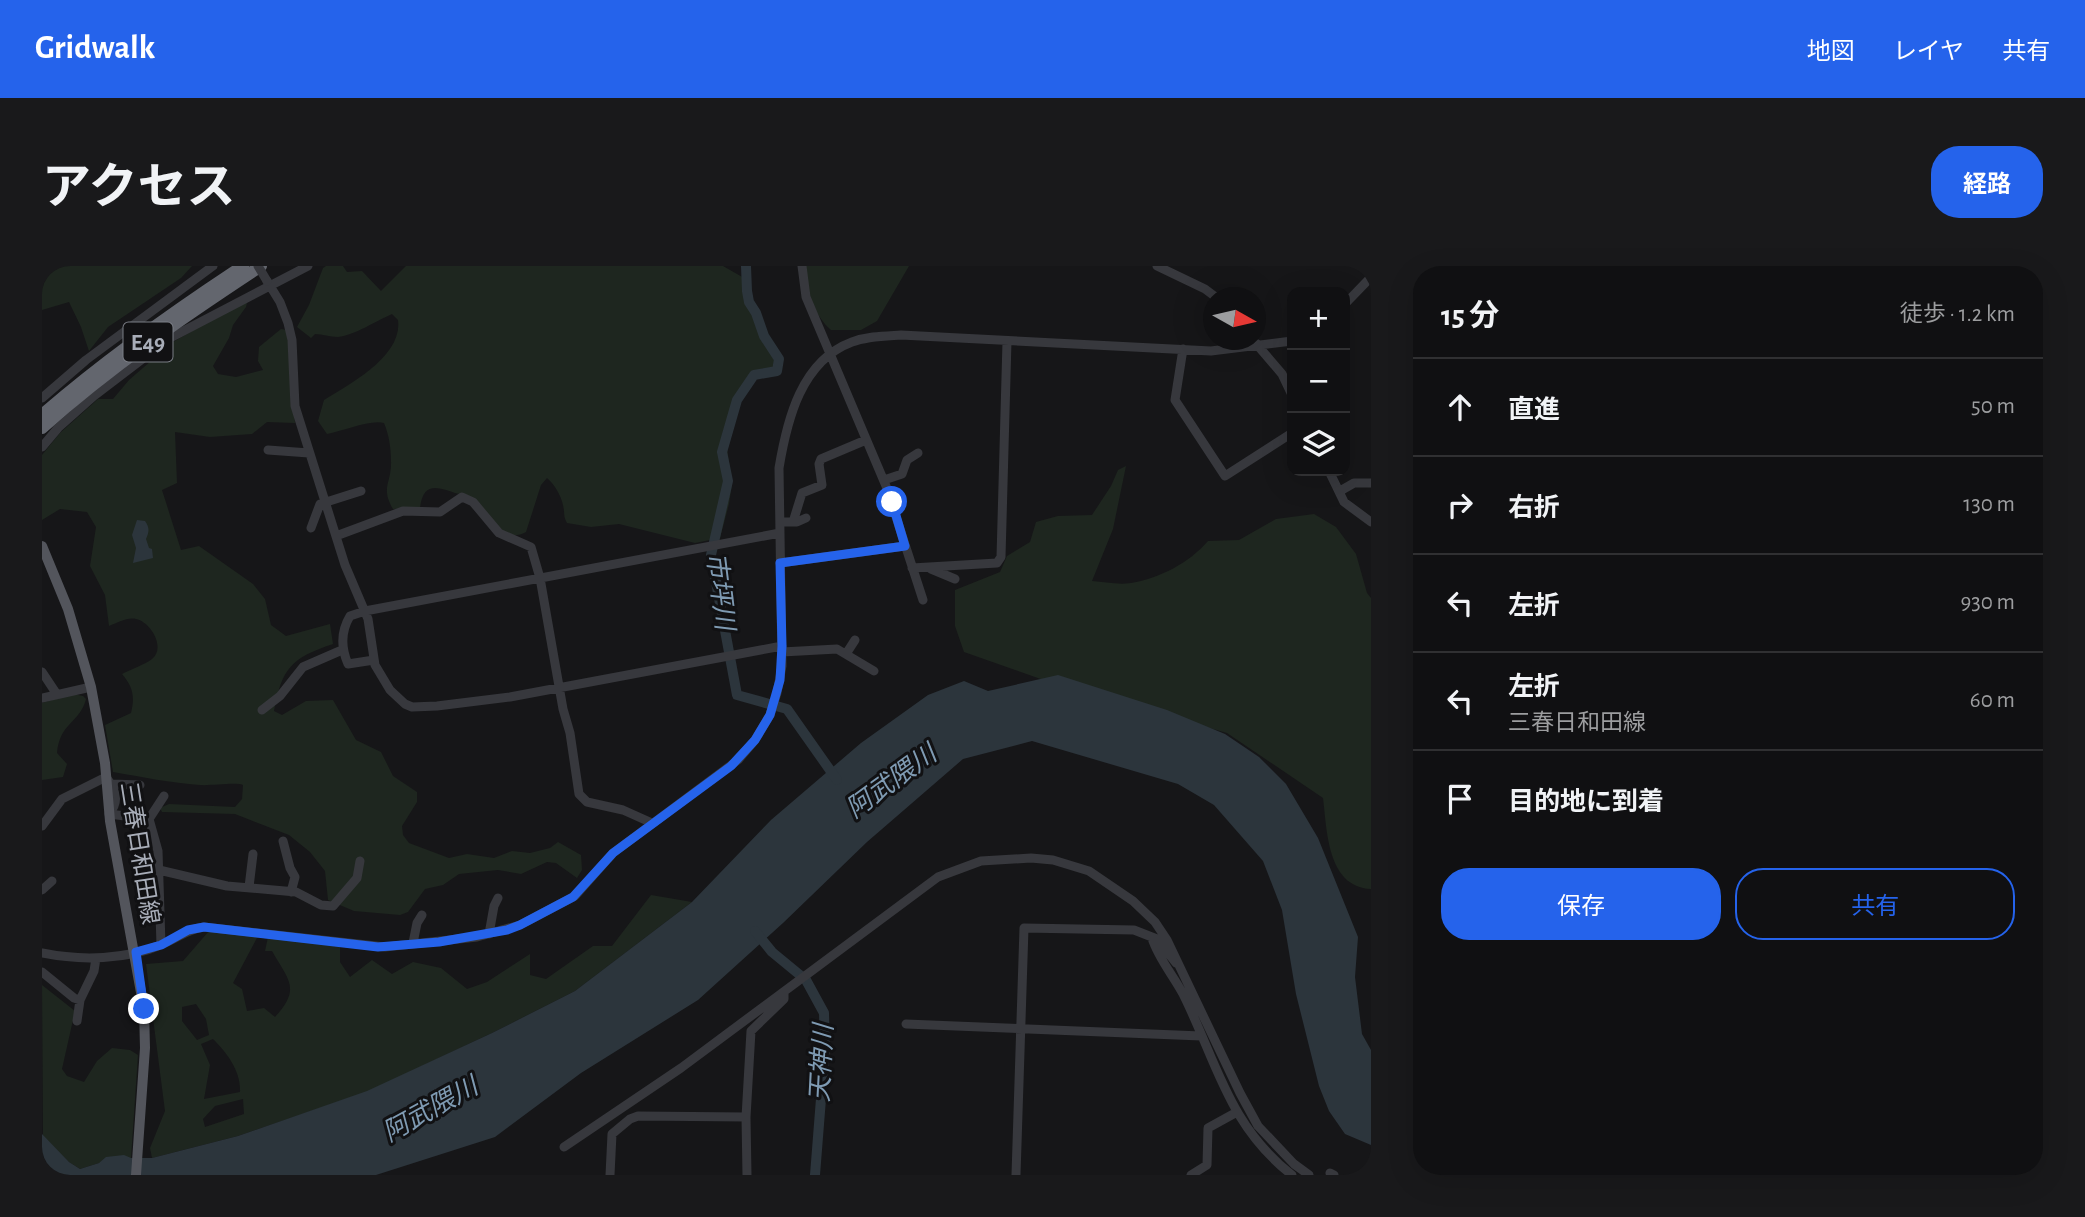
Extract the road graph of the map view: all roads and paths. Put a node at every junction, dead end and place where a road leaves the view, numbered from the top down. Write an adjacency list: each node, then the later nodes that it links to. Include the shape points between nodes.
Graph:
1 (213, 266): 19 (street)
2 (243, 266): 20 (highway, E49, via 147,331)
3 (259, 266): 8 (street, bridge); 21 (highway, E49, via 141,347)
4 (308, 266): 8 (street)
5 (802, 266): 17 (street, via 806,297)
6 (1157, 266): 9 (street)
7 (1371, 277): 10 (street)
8 (268, 283): 24 (street, via 170,338 94,396); 26 (street, via 290,330 295,406)
9 (1203, 288)
10 (1350, 299)
11 (1007, 341): 14 (street); 17 (street, via 872,337); 44 (street, via 1001,556 996,563)
12 (1287, 341): 13 (street)
13 (1266, 342)
14 (1183, 349): 15 (street); 22 (street, via 1175,400 1225,477)
15 (1224, 350)
16 (1262, 350): 18 (street)
17 (829, 354): 23 (street); 38 (street, via 803,385 783,442)
18 (1287, 384)
19 (42, 398)
20 (42, 415)
21 (42, 428)
22 (1287, 436)
23 (866, 440): 29 (street); 35 (street, via 821,459 822,485 802,493)
24 (42, 447)
25 (268, 450): 26 (street)
26 (309, 453): 33 (street)
27 (918, 453): 29 (street, via 907,460 902,474)
28 (1332, 476): 32 (street)
29 (884, 480): 41 (street)
30 (1371, 483): 32 (street, via 1354,483)
31 (361, 491): 33 (street)
32 (1340, 491): 36 (street, via 1344,502)
33 (324, 501): 37 (street); 39 (street)
34 (806, 518): 35 (street)
35 (793, 522): 38 (street)
36 (1371, 522)
37 (311, 528)
38 (780, 528): 42 (street); 45 (street)
39 (336, 536): 45 (street, via 403,511 440,512 464,497 499,533 531,547); 48 (street)
40 (42, 546): 56 (main road, 三春日和田線, via 68,609)
41 (905, 546): 42 (street); 43 (street)
42 (780, 563): 50 (street)
43 (912, 568): 44 (street); 47 (street)
44 (928, 568): 46 (street)
45 (540, 578): 48 (street); 57 (street)
46 (955, 579)
47 (923, 600)
48 (365, 611): 51 (street, via 347,620); 53 (street)
49 (855, 640): 52 (street)
50 (782, 649): 52 (street, via 831,649); 57 (street); 66 (street, via 774,703 755,740 731,766)
51 (342, 650): 53 (street, via 348,664); 60 (street, via 303,667)
52 (846, 654): 54 (street)
53 (374, 660): 57 (street, via 390,690 412,707)
54 (874, 671)
55 (42, 672): 58 (street)
56 (91, 687): 58 (street); 61 (main road, 三春日和田線)
57 (561, 688): 66 (street, via 579,794 587,802 623,810)
58 (56, 693): 59 (street)
59 (42, 698)
60 (262, 710)
61 (109, 780): 62 (street); 64 (main road, 三春日和田線); 67 (street, via 62,799)
62 (139, 785)
63 (164, 796): 65 (street)
64 (109, 814): 65 (street); 82 (main road, 三春日和田線)
65 (149, 819): 71 (street)
66 (652, 824): 78 (street, via 613,853 573,897 520,925)
67 (42, 826)
68 (283, 841): 75 (street, via 295,877)
69 (253, 854): 73 (street)
70 (360, 860): 75 (street, via 357,878 333,906)
71 (159, 870): 73 (street); 81 (street)
72 (52, 881): 74 (street)
73 (249, 887): 75 (street)
74 (42, 890)
75 (291, 891)
76 (498, 898): 78 (street)
77 (422, 915): 80 (street)
78 (489, 934): 80 (street)
79 (1151, 935): 85 (street); 91 (street, via 1134,930 1024,928); 92 (street)
80 (413, 943): 81 (street, via 378,947 204,927)
81 (161, 945): 82 (street)
82 (136, 952): 84 (street); 96 (main road, 三春日和田線, via 145,1034)
83 (42, 953): 84 (street)
84 (96, 958): 88 (street)
85 (1182, 968): 87 (street, via 1155,922 1102,879 1053,860 1004,858 937,877); 102 (street, via 1258,1126)
86 (42, 972): 88 (street)
87 (784, 992): 94 (street, via 784,999 751,1031); 95 (street)
88 (80, 1000): 89 (street)
89 (77, 1021)
90 (906, 1024): 91 (street)
91 (1021, 1030): 92 (street); 99 (street)
92 (1201, 1036): 93 (street)
93 (1237, 1112): 100 (street, via 1208,1128 1207,1165); 101 (street, via 1258,1143)
94 (746, 1117): 97 (street, via 630,1119 612,1134); 98 (street)
95 (564, 1147)
96 (136, 1175)
97 (610, 1175)
98 (747, 1175)
99 (1016, 1175)
100 (1191, 1175)
101 (1292, 1175)
102 (1309, 1175)

